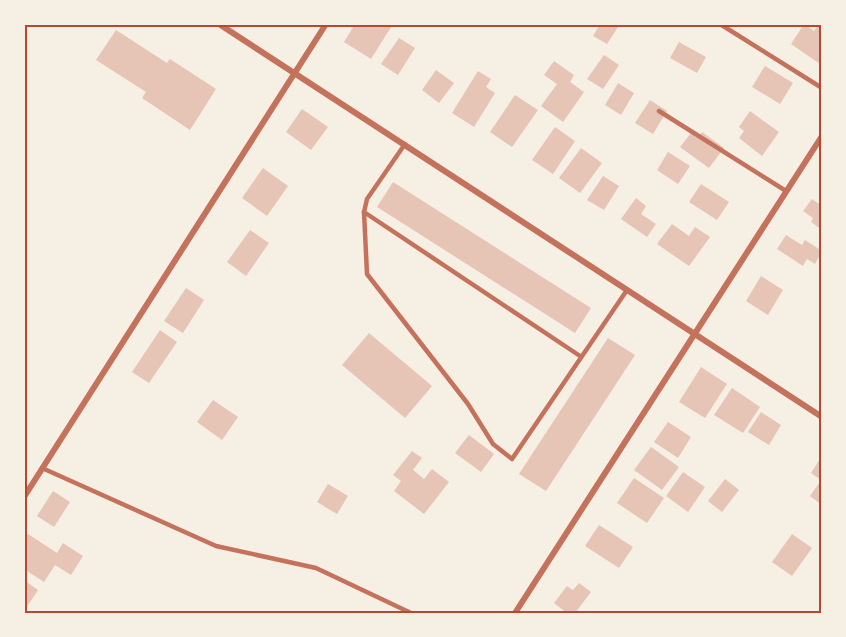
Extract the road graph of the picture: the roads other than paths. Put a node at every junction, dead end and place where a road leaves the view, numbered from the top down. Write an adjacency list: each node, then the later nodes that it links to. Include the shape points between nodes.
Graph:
1 (219, 24): 4 (street)
2 (326, 24): 4 (street)
3 (720, 24): 5 (lane)
4 (294, 73): 8 (street); 15 (street)
5 (822, 88)
6 (659, 111): 9 (lane)
7 (822, 136): 9 (street)
8 (405, 144): 10 (lane, via 367,199); 11 (street)
9 (786, 191): 12 (street)
10 (364, 212): 13 (lane); 13 (lane, via 367,274 468,404 493,444 512,459)
11 (627, 290): 12 (street); 13 (lane)
12 (694, 335): 14 (street); 18 (street)
13 (580, 356)
14 (822, 417)
15 (42, 468): 16 (street); 17 (lane, via 216,546 316,568)
16 (24, 497)
17 (411, 613)
18 (515, 613)

